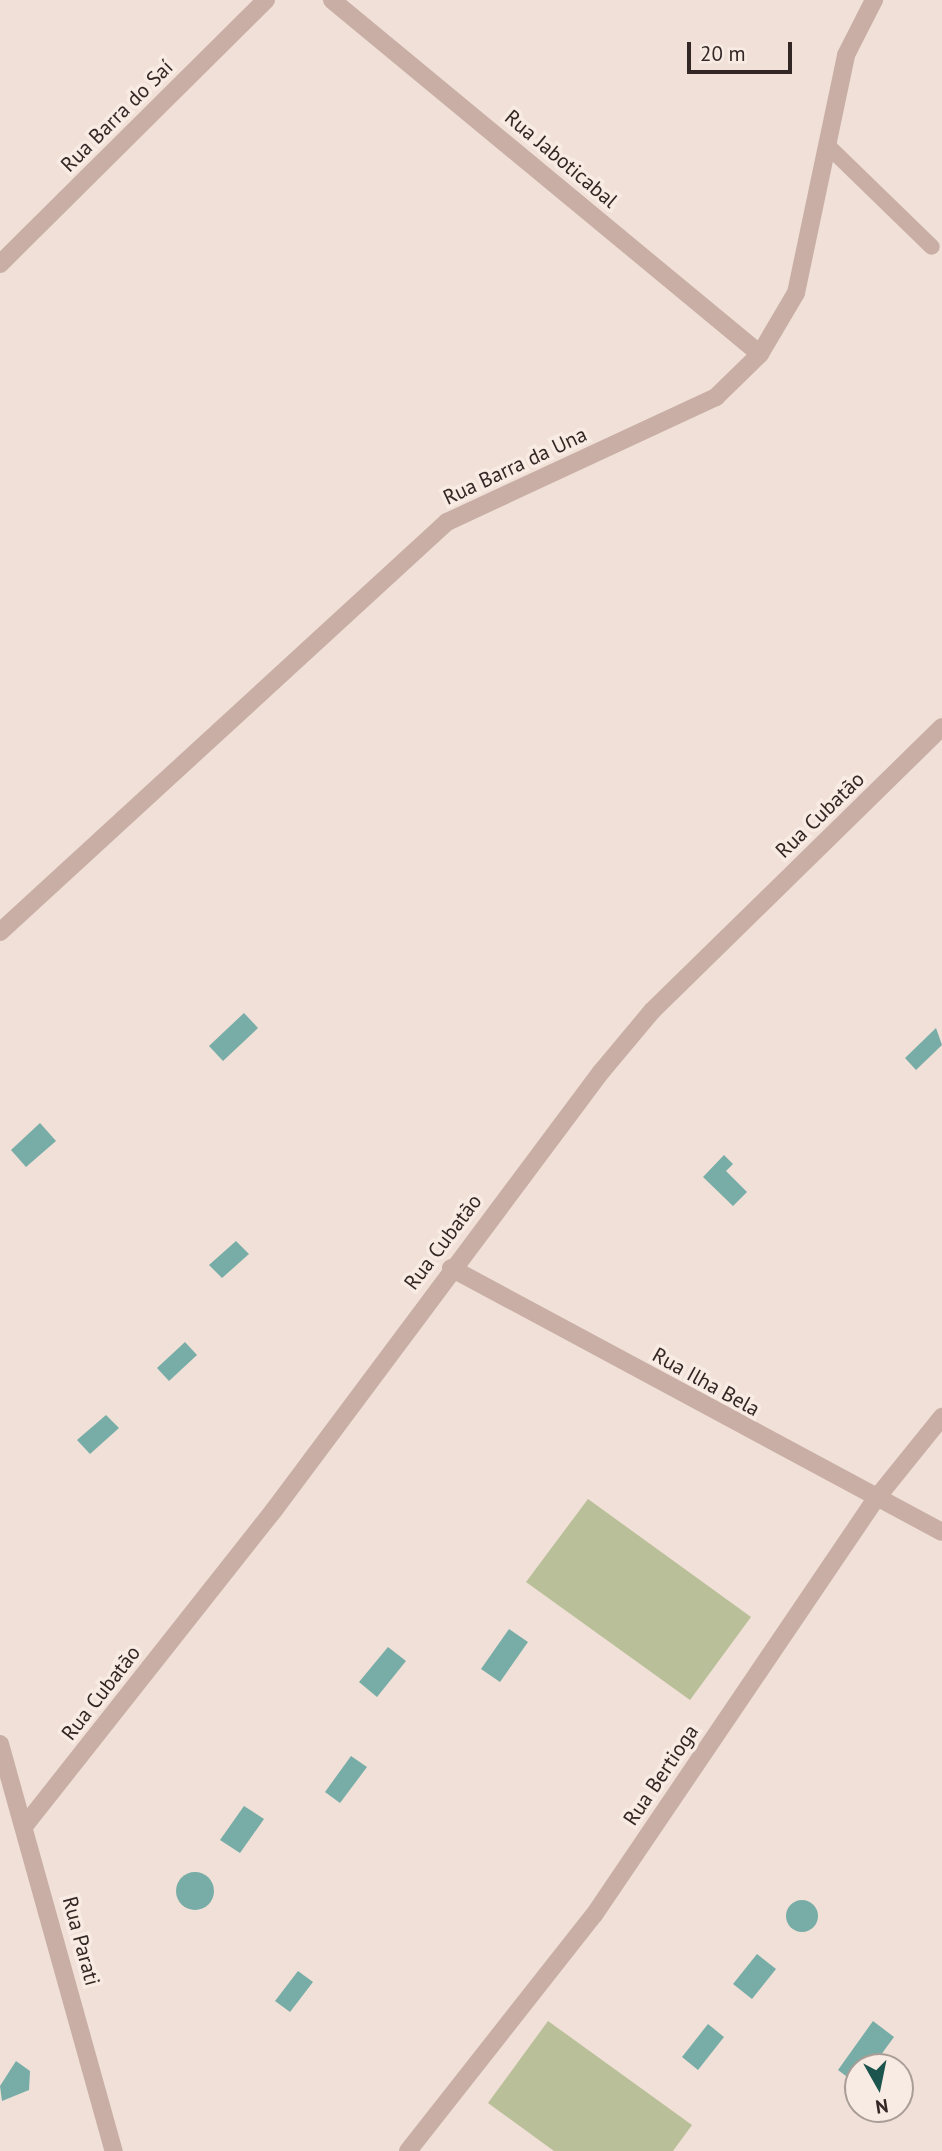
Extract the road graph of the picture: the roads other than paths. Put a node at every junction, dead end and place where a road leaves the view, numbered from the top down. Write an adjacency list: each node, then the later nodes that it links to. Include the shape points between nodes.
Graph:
1 (266, 0): 6 (street, Rua Barra do Saí)
2 (332, 0): 7 (street, Rua Jaboticabal)
3 (874, 0): 4 (street, Rua Barra da Una, via 846,55)
4 (827, 145): 5 (lane); 7 (street, Rua Barra da Una, via 796,293)
5 (932, 247)
6 (0, 264)
7 (760, 354): 9 (street, Rua Barra da Una, via 716,397 447,522)
8 (942, 727): 10 (street, Rua Cubatão, via 652,1011)
9 (0, 932)
10 (451, 1268): 12 (street, Rua Ilha Bela); 15 (street, Rua Cubatão, via 274,1510)
11 (942, 1417): 12 (street, Rua Bertioga)
12 (875, 1500): 13 (street, Rua Ilha Bela); 17 (street, Rua Bertioga, via 594,1915)
13 (942, 1532)
14 (0, 1744): 15 (street, Rua Parati)
15 (26, 1824): 16 (street, Rua Parati)
16 (114, 2151)
17 (408, 2151)

